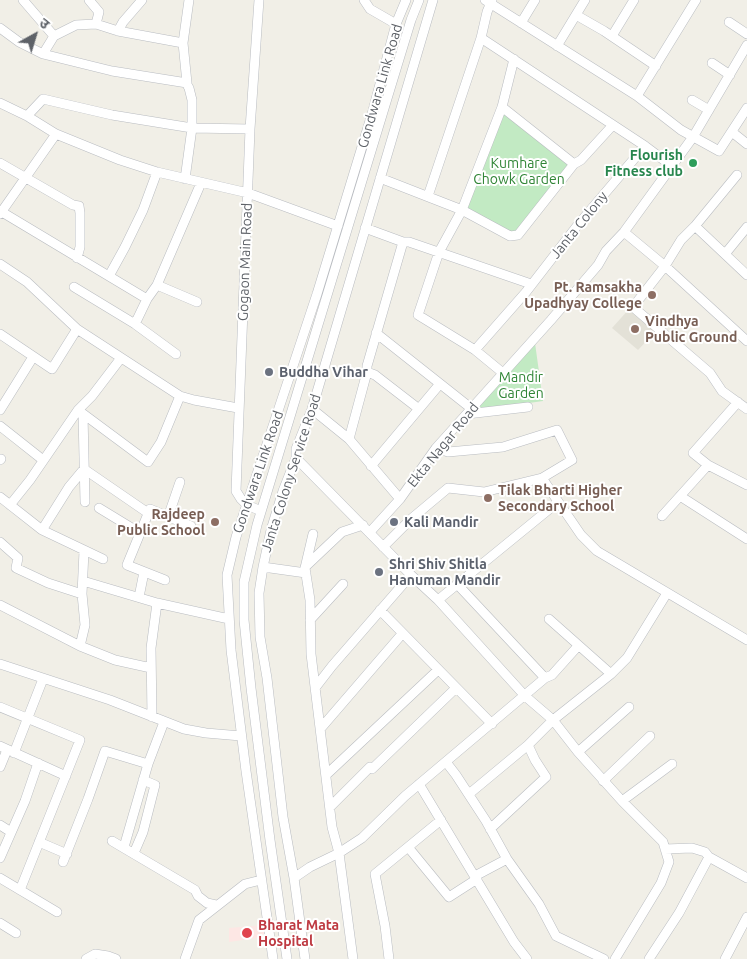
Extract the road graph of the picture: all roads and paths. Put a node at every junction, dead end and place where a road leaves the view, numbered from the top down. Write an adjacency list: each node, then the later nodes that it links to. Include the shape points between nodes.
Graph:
1 (24, 0): 23 (street)
2 (89, 0): 18 (street, via 99,12)
3 (142, 0): 21 (street)
4 (189, 0): 26 (street)
5 (259, 0): 44 (street, Gogaon Main Road)
6 (364, 0): 19 (street, via 370,10)
7 (406, 0): 19 (street, Gondwara Link Road)
8 (419, 0): 122 (street, Gondwara Link Road)
9 (434, 0): 56 (street, Janta Colony Service Road)
10 (535, 0): 17 (street)
11 (585, 0): 15 (street)
12 (634, 0): 24 (street)
13 (696, 0): 32 (street)
14 (489, 1): 17 (street); 25 (street)
15 (576, 15): 24 (street); 28 (street)
16 (728, 22): 22 (street)
17 (521, 23): 28 (street)
18 (96, 24): 21 (street); 23 (street, via 76,25)
19 (396, 24): 63 (street, Gondwara Link Road)
20 (0, 28): 29 (street)
21 (118, 31): 26 (street)
22 (747, 34)
23 (54, 36): 29 (street)
24 (612, 36): 32 (street)
25 (481, 38): 30 (street); 60 (street)
26 (183, 43): 34 (street)
27 (747, 44): 33 (street, Ekta Nagar Road)
28 (557, 46): 35 (street)
29 (43, 54): 34 (street, via 112,71)
30 (514, 59): 38 (street); 42 (street)
31 (712, 63): 33 (street)
32 (656, 66): 35 (street)
33 (730, 74): 40 (street, Ekta Nagar Road)
34 (187, 82): 43 (street, via 192,100)
35 (637, 96): 47 (street)
36 (692, 100): 40 (street)
37 (1, 105): 41 (street)
38 (502, 108): 51 (street); 61 (street)
39 (747, 108): 45 (street)
40 (709, 110): 47 (street, Ekta Nagar Road)
41 (27, 116): 43 (street, via 43,99 112,115); 46 (street)
42 (612, 126): 49 (street); 51 (street)
43 (192, 128): 44 (street); 57 (street)
44 (250, 129): 59 (street, Gogaon Main Road)
45 (732, 132): 47 (street, via 720,151); 48 (street)
46 (56, 134): 53 (street); 55 (street)
47 (693, 137): 52 (street, Ekta Nagar Road)
48 (747, 144)
49 (645, 146): 52 (street); 76 (street, Janta Colony)
50 (0, 163): 55 (street)
51 (574, 164): 61 (street, via 518,235 510,236)
52 (673, 167): 67 (street, Ekta Nagar Road)
53 (157, 172): 57 (street); 75 (street, via 126,247)
54 (737, 176): 64 (street)
55 (25, 177): 62 (street); 71 (street, via 79,206 80,247)
56 (380, 178): 60 (street); 66 (street, Janta Colony Service Road)
57 (185, 180): 58 (street)
58 (201, 182): 59 (street); 77 (street)
59 (248, 193): 63 (street); 96 (street, Gogaon Main Road)
60 (428, 196): 61 (street)
61 (462, 210): 69 (street)
62 (1, 213): 71 (street)
63 (338, 226): 120 (street, Gondwara Link Road)
64 (695, 226): 70 (street); 73 (street, via 681,240)
65 (747, 227): 70 (street)
66 (365, 228): 68 (street); 97 (street, Janta Colony Service Road)
67 (624, 232): 73 (street); 91 (street, Ekta Nagar Road)
68 (403, 242): 69 (street); 83 (street)
69 (440, 252): 76 (street); 86 (street, via 418,315)
70 (725, 254): 74 (street)
71 (76, 258): 75 (street)
72 (0, 264): 82 (street, via 27,282)
73 (665, 266): 85 (street); 94 (street, via 633,307 710,373 722,391)
74 (747, 275)
75 (109, 276): 79 (street)
76 (531, 284): 86 (street, Janta Colony)
77 (157, 285): 79 (street); 80 (street)
78 (74, 287): 81 (street)
79 (147, 299): 81 (street)
80 (197, 302)
81 (135, 324): 87 (street)
82 (77, 329): 88 (street, via 52,369); 89 (street)
83 (376, 333): 90 (street); 92 (street)
84 (0, 334): 88 (street)
85 (747, 341)
86 (475, 350): 91 (street)
87 (176, 354)
88 (33, 357): 100 (street)
89 (121, 358): 93 (street); 102 (street)
90 (367, 372): 98 (street); 104 (street)
91 (503, 373): 101 (street, Ekta Nagar Road)
92 (440, 385): 98 (street); 101 (street)
93 (180, 396): 96 (street); 102 (street, via 161,442 148,462)
94 (738, 402): 99 (street); 108 (street, via 693,453)
95 (528, 407): 101 (street)
96 (238, 408): 120 (street, Gogaon Main Road, via 236,491)
97 (312, 409): 104 (street); 106 (street, Janta Colony Service Road, via 296,449)
98 (419, 409): 109 (street)
99 (747, 409)
100 (0, 410)
101 (469, 411): 105 (street, Ekta Nagar Road)
102 (80, 412): 107 (street); 110 (street)
103 (0, 426): 107 (street)
104 (349, 439): 109 (street)
105 (436, 448): 111 (street, via 448,452 503,447 557,430 572,460); 116 (street, Ekta Nagar Road)
106 (296, 458): 126 (street); 137 (street, Janta Colony Service Road, via 278,506)
107 (43, 460): 119 (street)
108 (708, 465): 113 (street); 114 (street)
109 (371, 466): 116 (street)
110 (84, 469): 117 (street); 123 (street); 128 (street, via 64,493)
111 (542, 478): 118 (street); 134 (street, via 484,492 448,488)
112 (180, 482): 124 (street)
113 (747, 486)
114 (680, 496): 125 (street); 132 (street)
115 (0, 497): 119 (street)
116 (400, 499): 129 (street, Ekta Nagar Road)
117 (85, 502)
118 (558, 502): 144 (street); 145 (street, via 581,535 597,551)
119 (10, 505): 128 (street)
120 (247, 505): 122 (street); 152 (street, Gondwara Link Road, via 227,575)
121 (99, 508): 130 (street)
122 (261, 511): 223 (street, Gondwara Link Road, via 244,582 244,620)
123 (148, 513): 124 (street, via 150,509); 130 (street)
124 (168, 516): 127 (street)
125 (662, 516)
126 (363, 525): 129 (street); 138 (street, via 342,532)
127 (191, 526)
128 (42, 530): 135 (street)
129 (370, 532): 134 (street)
130 (140, 533): 139 (street, via 127,565)
131 (312, 534): 138 (street)
132 (747, 539)
133 (0, 542): 146 (street, via 18,558 16,568)
134 (383, 546): 140 (street)
135 (84, 551): 136 (street); 142 (street)
136 (103, 559)
137 (262, 567): 138 (street); 209 (street, Janta Colony Service Road, via 260,638)
138 (305, 570): 154 (street)
139 (144, 572): 141 (street); 147 (street)
140 (411, 575): 148 (street); 151 (street)
141 (165, 580)
142 (83, 581): 146 (street); 147 (street)
143 (343, 584): 154 (street)
144 (457, 584): 148 (street); 163 (street)
145 (667, 593): 156 (street); 162 (street, via 627,658)
146 (82, 594): 157 (street, via 84,625)
147 (139, 597): 149 (street)
148 (438, 600): 167 (street)
149 (157, 603): 152 (street); 160 (street)
150 (0, 605): 157 (street)
151 (380, 610): 155 (street); 165 (street)
152 (229, 619): 176 (street, Gondwara Link Road)
153 (549, 619): 158 (street)
154 (310, 620): 165 (street)
155 (402, 634): 161 (street); 175 (street)
156 (747, 640)
157 (80, 646): 160 (street, via 115,660)
158 (578, 646): 162 (street); 163 (street, via 552,675)
159 (0, 664): 164 (street)
160 (151, 668): 170 (street)
161 (438, 670): 166 (street); 186 (street)
162 (611, 674): 172 (street)
163 (545, 678): 167 (street)
164 (43, 679): 170 (street); 171 (street)
165 (315, 688): 175 (street)
166 (456, 688): 174 (street); 193 (street)
167 (525, 696): 172 (street); 174 (street)
168 (0, 706): 171 (street)
169 (629, 707): 180 (street)
170 (152, 717): 173 (street)
171 (28, 718): 179 (street); 187 (street, via 80,740)
172 (553, 720): 178 (street); 180 (street)
173 (164, 722): 176 (street, via 191,730); 183 (street)
174 (492, 724): 181 (street)
175 (321, 728): 186 (street)
176 (242, 736): 212 (street, Gondwara Link Road)
177 (650, 736): 189 (street)
178 (528, 745): 191 (street); 196 (street, via 546,777)
179 (7, 750): 182 (street); 185 (street)
180 (578, 752): 189 (street)
181 (446, 762): 190 (street); 191 (street)
182 (38, 763): 187 (street); 197 (street)
183 (148, 764): 188 (street); 199 (street, via 105,751 65,858)
184 (672, 764): 192 (street)
185 (0, 767)
186 (326, 775): 193 (street)
187 (66, 776): 199 (street)
188 (143, 780): 200 (street); 203 (street, via 154,784 143,832)
189 (604, 780): 192 (street)
190 (419, 784): 194 (street); 204 (street, via 362,838)
191 (469, 794): 196 (street)
192 (622, 801): 202 (street, via 663,842)
193 (330, 807): 204 (street)
194 (441, 820): 201 (street); 210 (street)
195 (0, 824): 197 (street)
196 (490, 829): 207 (street)
197 (12, 832): 206 (street)
198 (112, 840): 200 (street)
199 (39, 842): 213 (street)
200 (124, 847): 203 (street)
201 (408, 847): 210 (street, via 449,897); 226 (street, via 375,874)
202 (665, 849): 205 (street, via 692,848 705,852); 229 (street, via 669,862 661,883)
203 (134, 853): 214 (street, via 195,890 207,903)
204 (339, 853): 209 (street); 225 (street)
205 (709, 857): 211 (street); 230 (street, via 679,913)
206 (0, 858)
207 (507, 859): 210 (street); 228 (street, via 539,904 556,936)
208 (0, 878): 213 (street)
209 (294, 878): 224 (street, Janta Colony Service Road)
210 (476, 878): 227 (street)
211 (747, 878)
212 (262, 880): 214 (street, via 245,884); 222 (street, Gondwara Link Road)
213 (20, 890): 215 (street)
214 (216, 905): 221 (street, via 199,920)
215 (57, 912)
216 (747, 917): 231 (street)
217 (0, 923): 218 (street)
218 (16, 932)
219 (86, 959): 220 (street, via 95,954)
220 (116, 959)
221 (185, 959)
222 (274, 959)
223 (287, 959)
224 (305, 959)
225 (353, 959)
226 (389, 959)
227 (527, 959)
228 (604, 959)
229 (615, 959)
230 (649, 959)
231 (725, 959)

